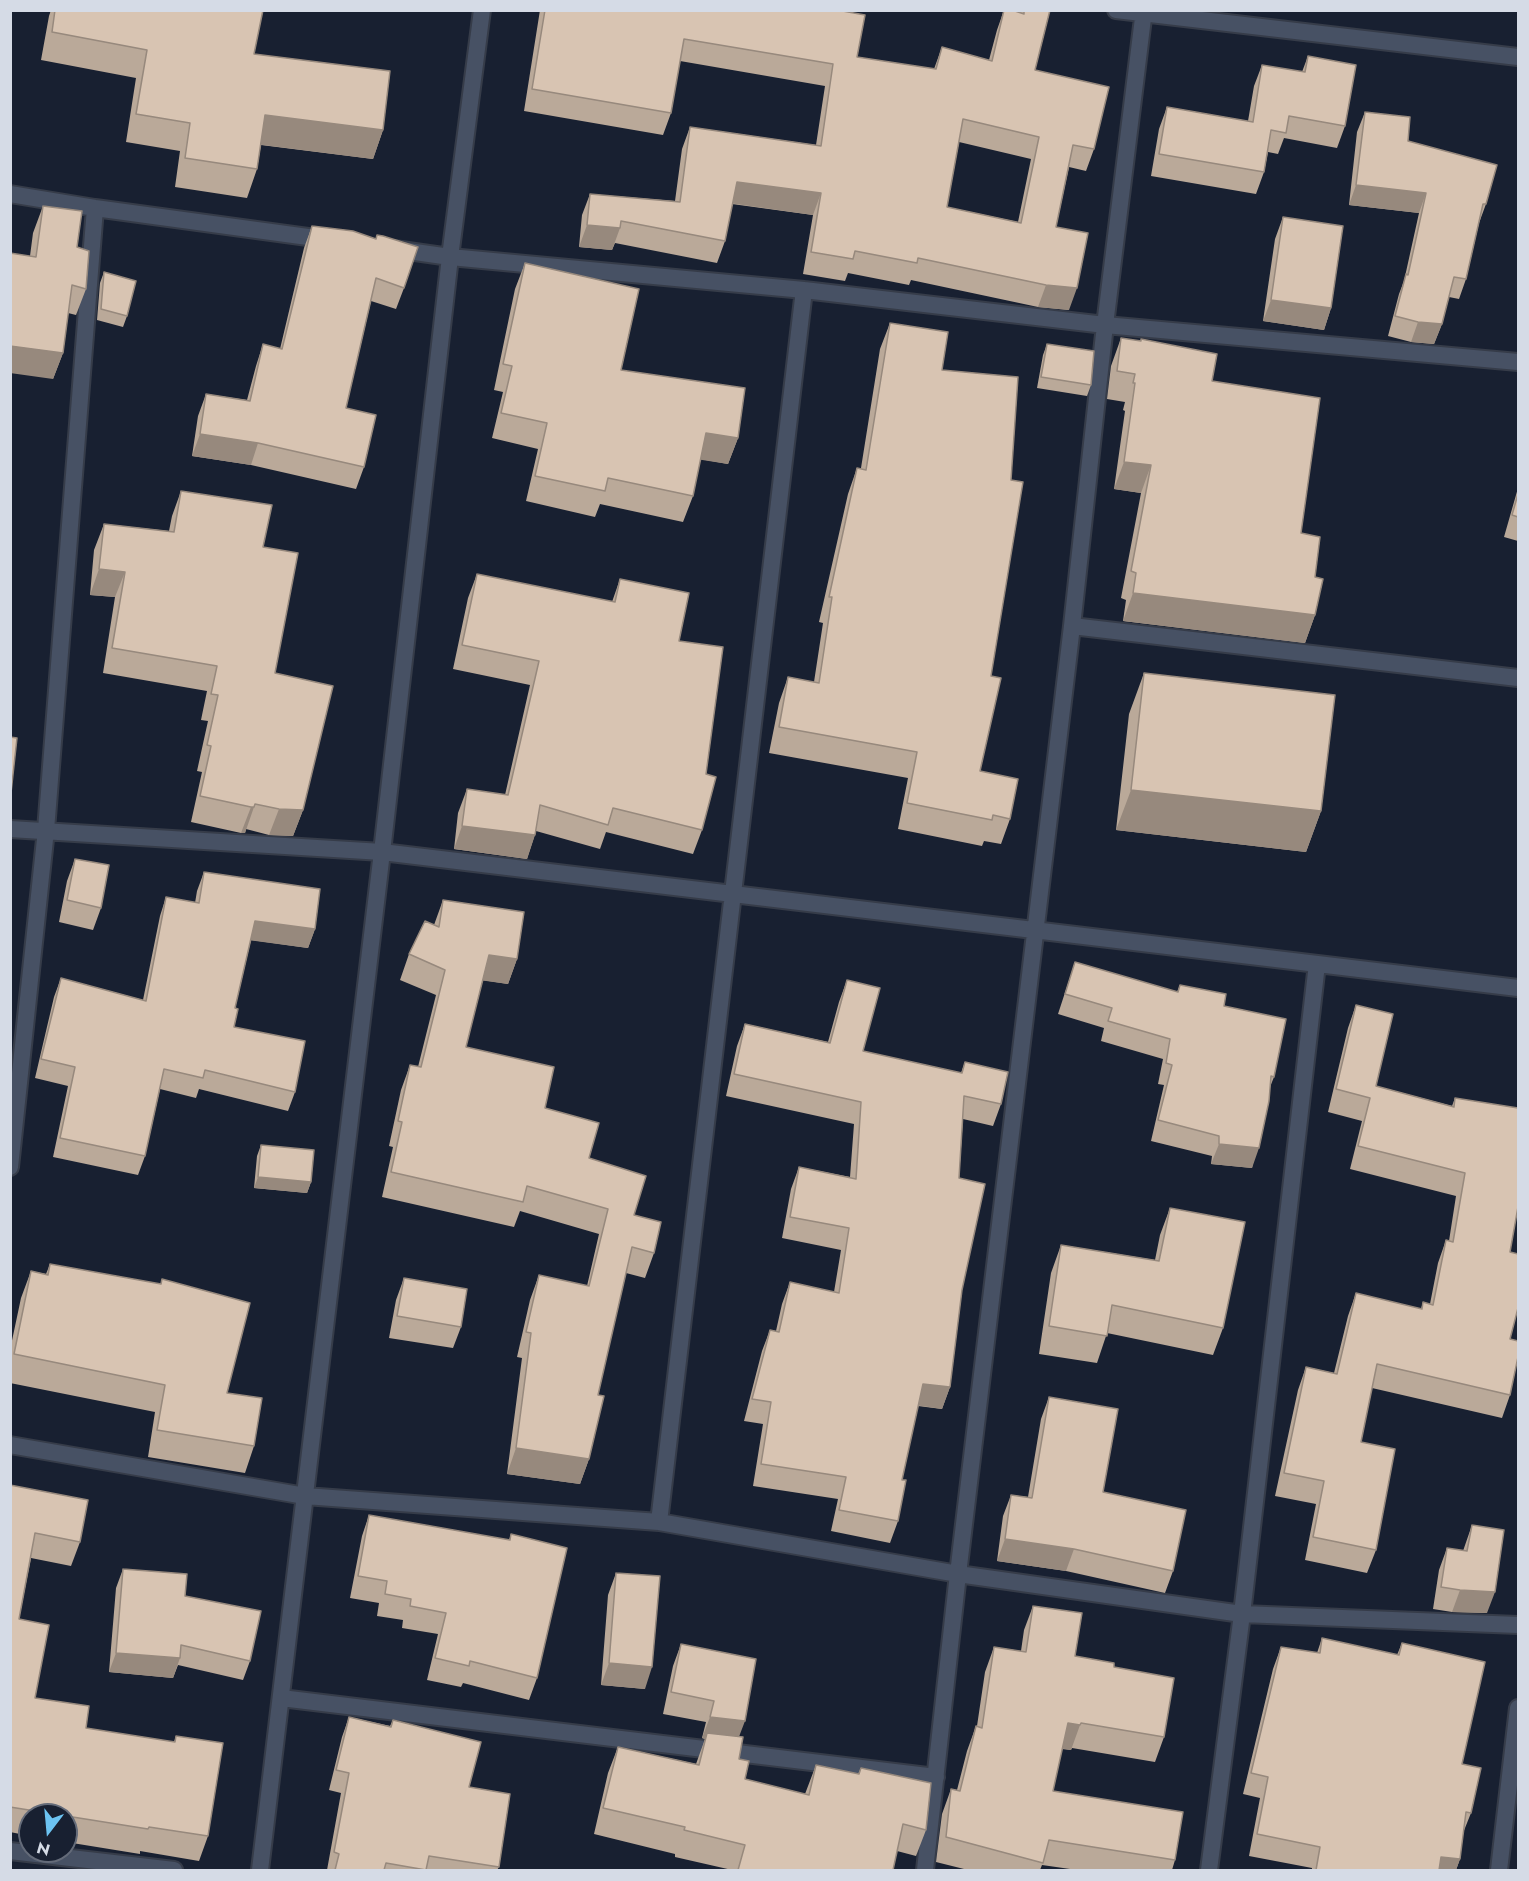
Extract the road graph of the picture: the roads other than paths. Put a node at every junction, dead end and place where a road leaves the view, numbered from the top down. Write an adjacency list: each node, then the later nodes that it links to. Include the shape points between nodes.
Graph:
1 (482, 10): 9 (street)
2 (1116, 10): 3 (street)
3 (1144, 12): 4 (street); 11 (street)
4 (1518, 57)
5 (10, 194): 6 (street)
6 (95, 208): 7 (street); 16 (street)
7 (344, 242)
8 (379, 247): 9 (street)
9 (450, 257): 10 (street); 17 (street)
10 (804, 290): 11 (street); 18 (street)
11 (1105, 325): 12 (street); 13 (street)
12 (1518, 362)
13 (1072, 626): 14 (street); 19 (street)
14 (1518, 678)
15 (10, 829): 16 (street)
16 (46, 830): 17 (street); 22 (street)
17 (382, 852): 18 (street); 24 (street)
18 (733, 894): 19 (street); 25 (street)
19 (1036, 930): 20 (street); 26 (street)
20 (1317, 964): 21 (street); 27 (street)
21 (1518, 988)
22 (10, 1167)
23 (10, 1445): 24 (street)
24 (305, 1496): 25 (street); 29 (street)
25 (659, 1522): 26 (street)
26 (958, 1574): 27 (street); 31 (street)
27 (1242, 1614): 28 (street); 36 (street)
28 (1518, 1625)
29 (281, 1698): 31 (street); 34 (street)
30 (1518, 1708): 37 (street)
31 (936, 1777): 35 (street)
32 (10, 1851): 33 (street)
33 (174, 1870)
34 (260, 1870)
35 (925, 1870)
36 (1209, 1870)
37 (1499, 1870)

